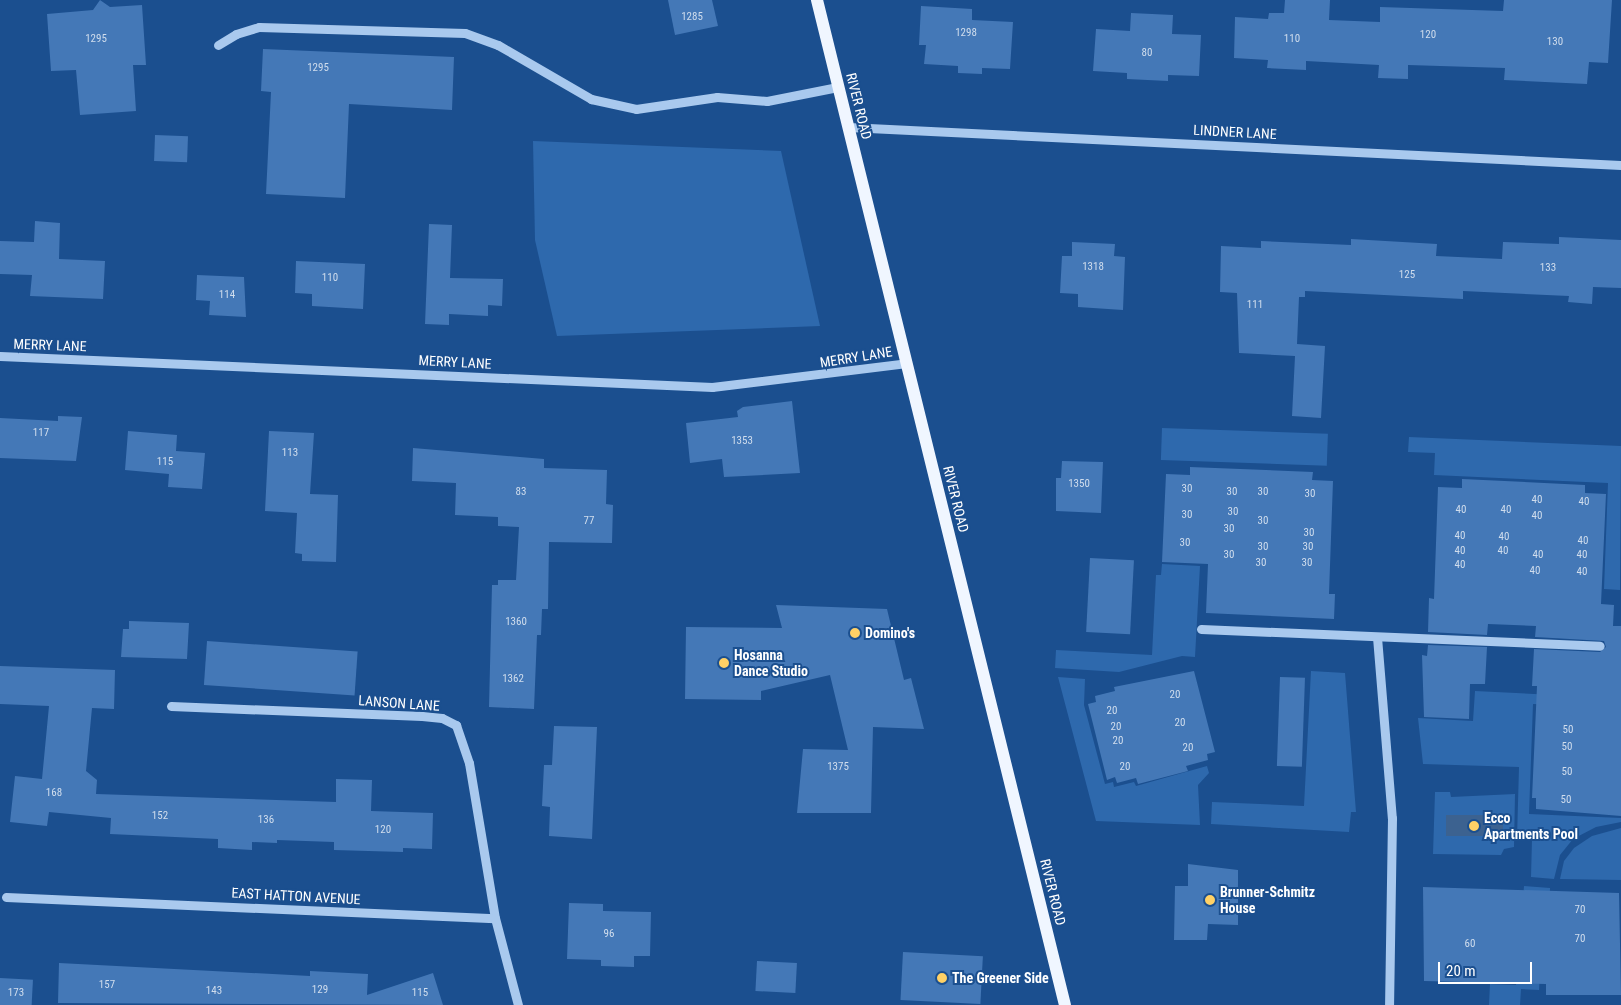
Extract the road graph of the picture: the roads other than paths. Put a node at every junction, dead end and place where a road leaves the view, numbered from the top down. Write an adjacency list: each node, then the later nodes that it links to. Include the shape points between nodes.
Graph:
1 (817, 0): 3 (main road, RIVER ROAD)
2 (218, 46): 3 (street, via 236,34 259,27 465,33 498,45 591,99 636,109 717,96 767,101)
3 (838, 87): 4 (main road, RIVER ROAD)
4 (848, 127): 5 (street, LINDNER LANE); 7 (main road, RIVER ROAD)
5 (1621, 165)
6 (0, 356): 7 (street, MERRY LANE, via 712,387)
7 (907, 363): 15 (main road, RIVER ROAD)
8 (1201, 629): 9 (street)
9 (1377, 637): 10 (street); 16 (street, via 1392,818)
10 (1600, 646)
11 (171, 706): 13 (street, LANSON LANE, via 422,716 442,718 456,725 469,763)
12 (6, 897): 13 (street, EAST HATTON AVENUE)
13 (495, 918): 14 (street)
14 (518, 1005)
15 (1065, 1005)
16 (1389, 1005)

